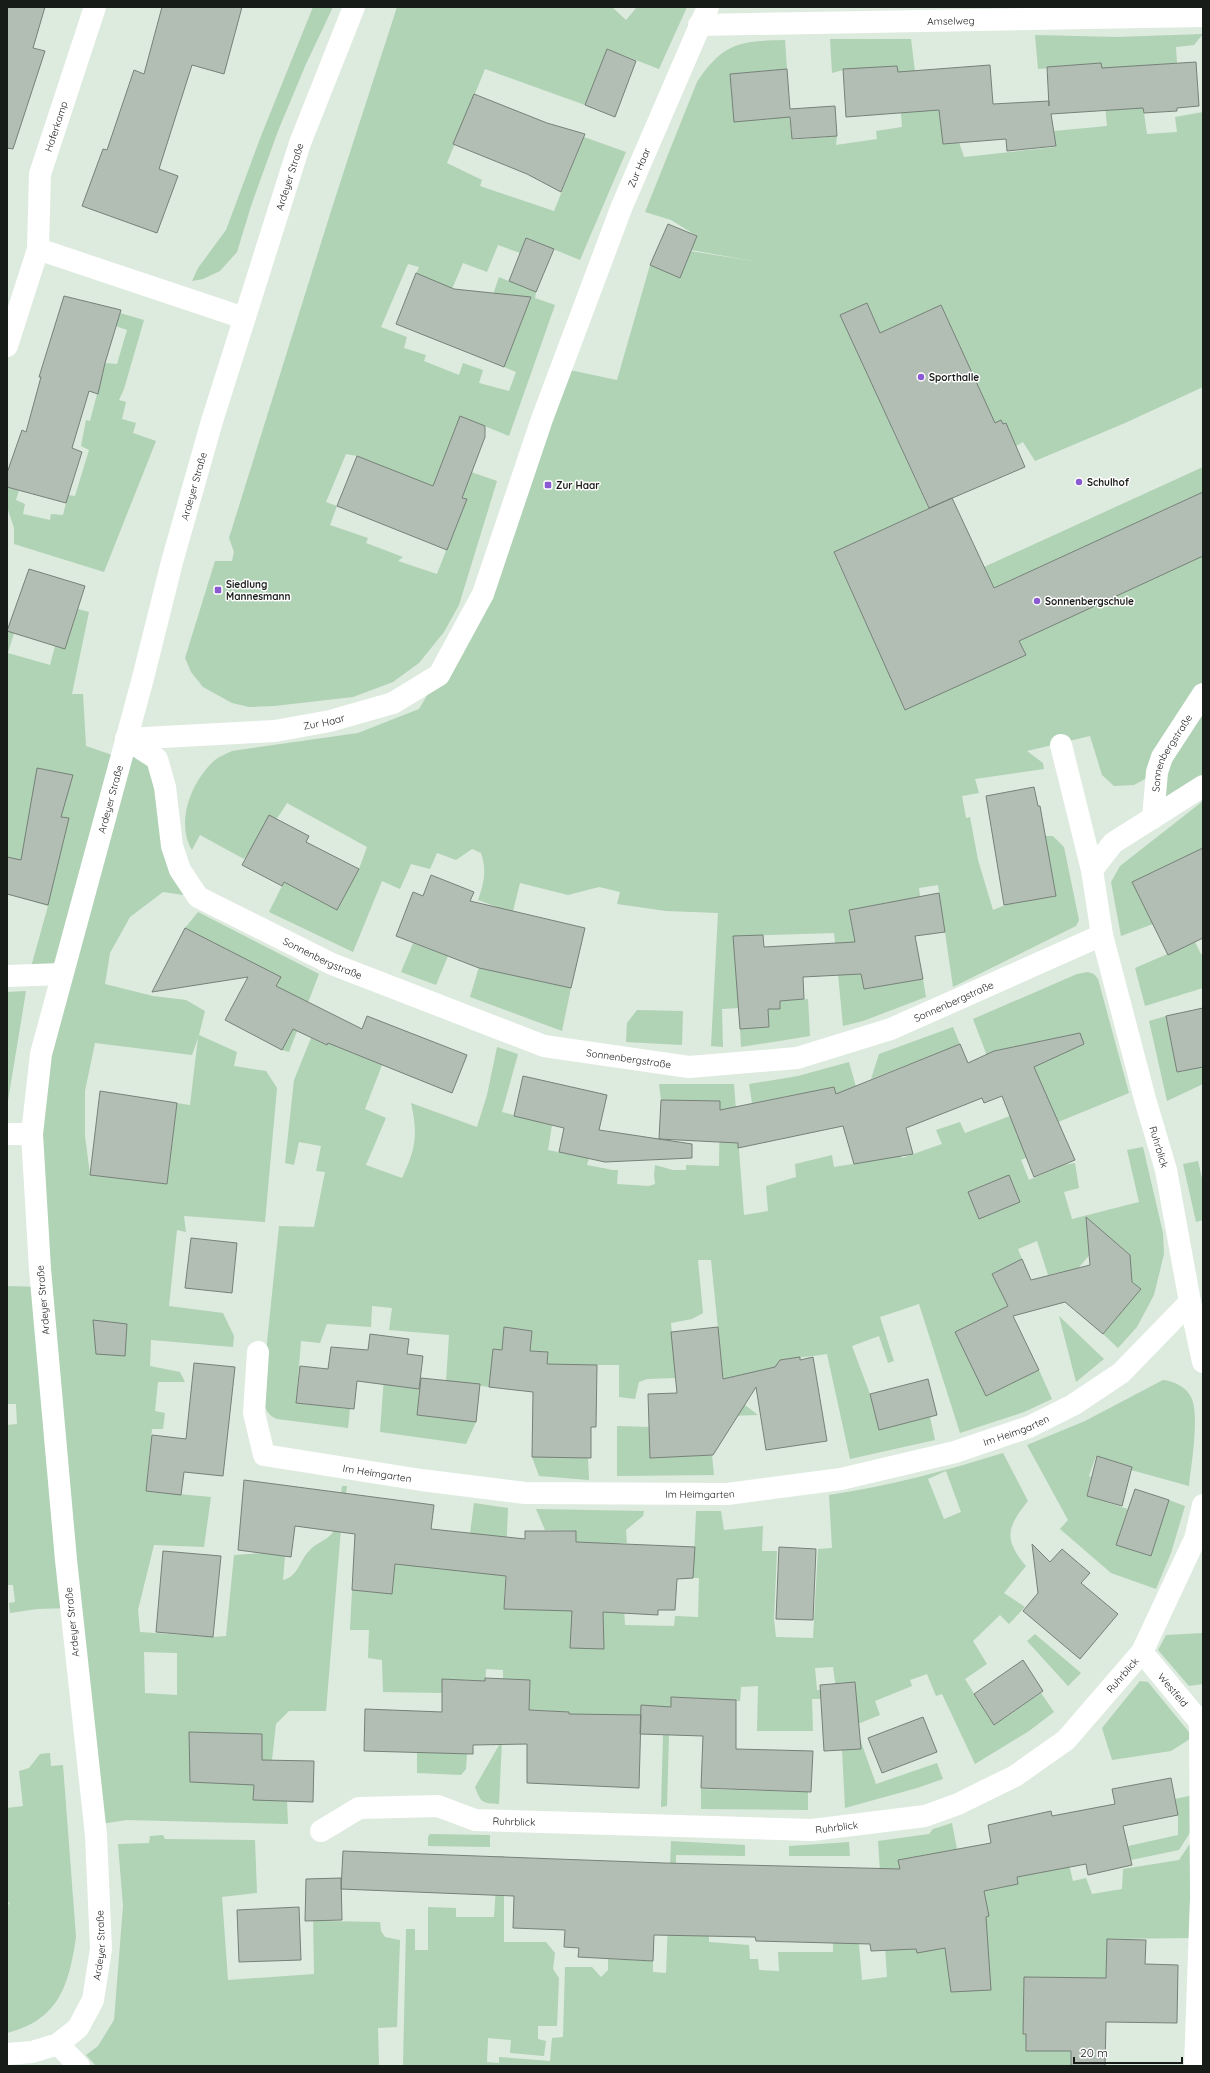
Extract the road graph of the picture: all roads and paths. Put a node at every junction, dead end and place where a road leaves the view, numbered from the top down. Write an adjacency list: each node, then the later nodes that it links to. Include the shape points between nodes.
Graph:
1 (95, 7): 5 (street, Haferkamp, via 40,174)
2 (354, 7): 6 (street, Ardeyer Straße, via 300,143)
3 (704, 16): 4 (street, Amselweg); 9 (street, Zur Haar, via 622,206 523,470 483,594 439,675 393,703 330,721 275,731)
4 (1203, 16)
5 (38, 249): 6 (street); 7 (street, Haferkamp)
6 (244, 318): 9 (street, Ardeyer Straße, via 172,562)
7 (7, 346)
8 (1203, 694): 12 (street, Sonnenbergstraße, via 1162,757 1157,772)
9 (126, 739): 14 (street, Sonnenbergstraße, via 157,760 165,787 172,846 180,870 198,897 332,964 544,1046 689,1067 797,1058 891,1028); 15 (street, Ardeyer Straße)
10 (1061, 744): 13 (street)
11 (1203, 786): 12 (street, Sonnenbergstraße)
12 (1154, 818): 13 (street, Sonnenbergstraße, via 1113,843)
13 (1092, 870): 14 (street)
14 (1102, 935): 19 (street, Ruhrblick, via 1166,1170)
15 (62, 974): 16 (street); 18 (street, Ardeyer Straße, via 41,1054)
16 (7, 976)
17 (7, 1134): 18 (street)
18 (32, 1134): 25 (street, Ardeyer Straße, via 40,1269 66,1560 96,1835 101,1949 93,2000 78,2028)
19 (1190, 1302): 20 (street, Im Heimgarten, via 1120,1373 1074,1405 1029,1427 904,1466 841,1479 727,1494 515,1492 264,1455 254,1413); 21 (street, Ruhrblick)
20 (258, 1352)
21 (1203, 1362)
22 (1203, 1505): 23 (street, Ruhrblick, via 1195,1539)
23 (1142, 1652): 24 (street, Ruhrblick, via 1066,1740 1015,1776 958,1804 925,1816 812,1830 475,1820 438,1806 359,1808); 28 (street, Westfeld, via 1200,1722 1201,1898)
24 (321, 1831)
25 (58, 2044): 26 (street, Ardeyer Straße, via 32,2052); 27 (street)
26 (7, 2054)
27 (79, 2066)
28 (1195, 2066)

